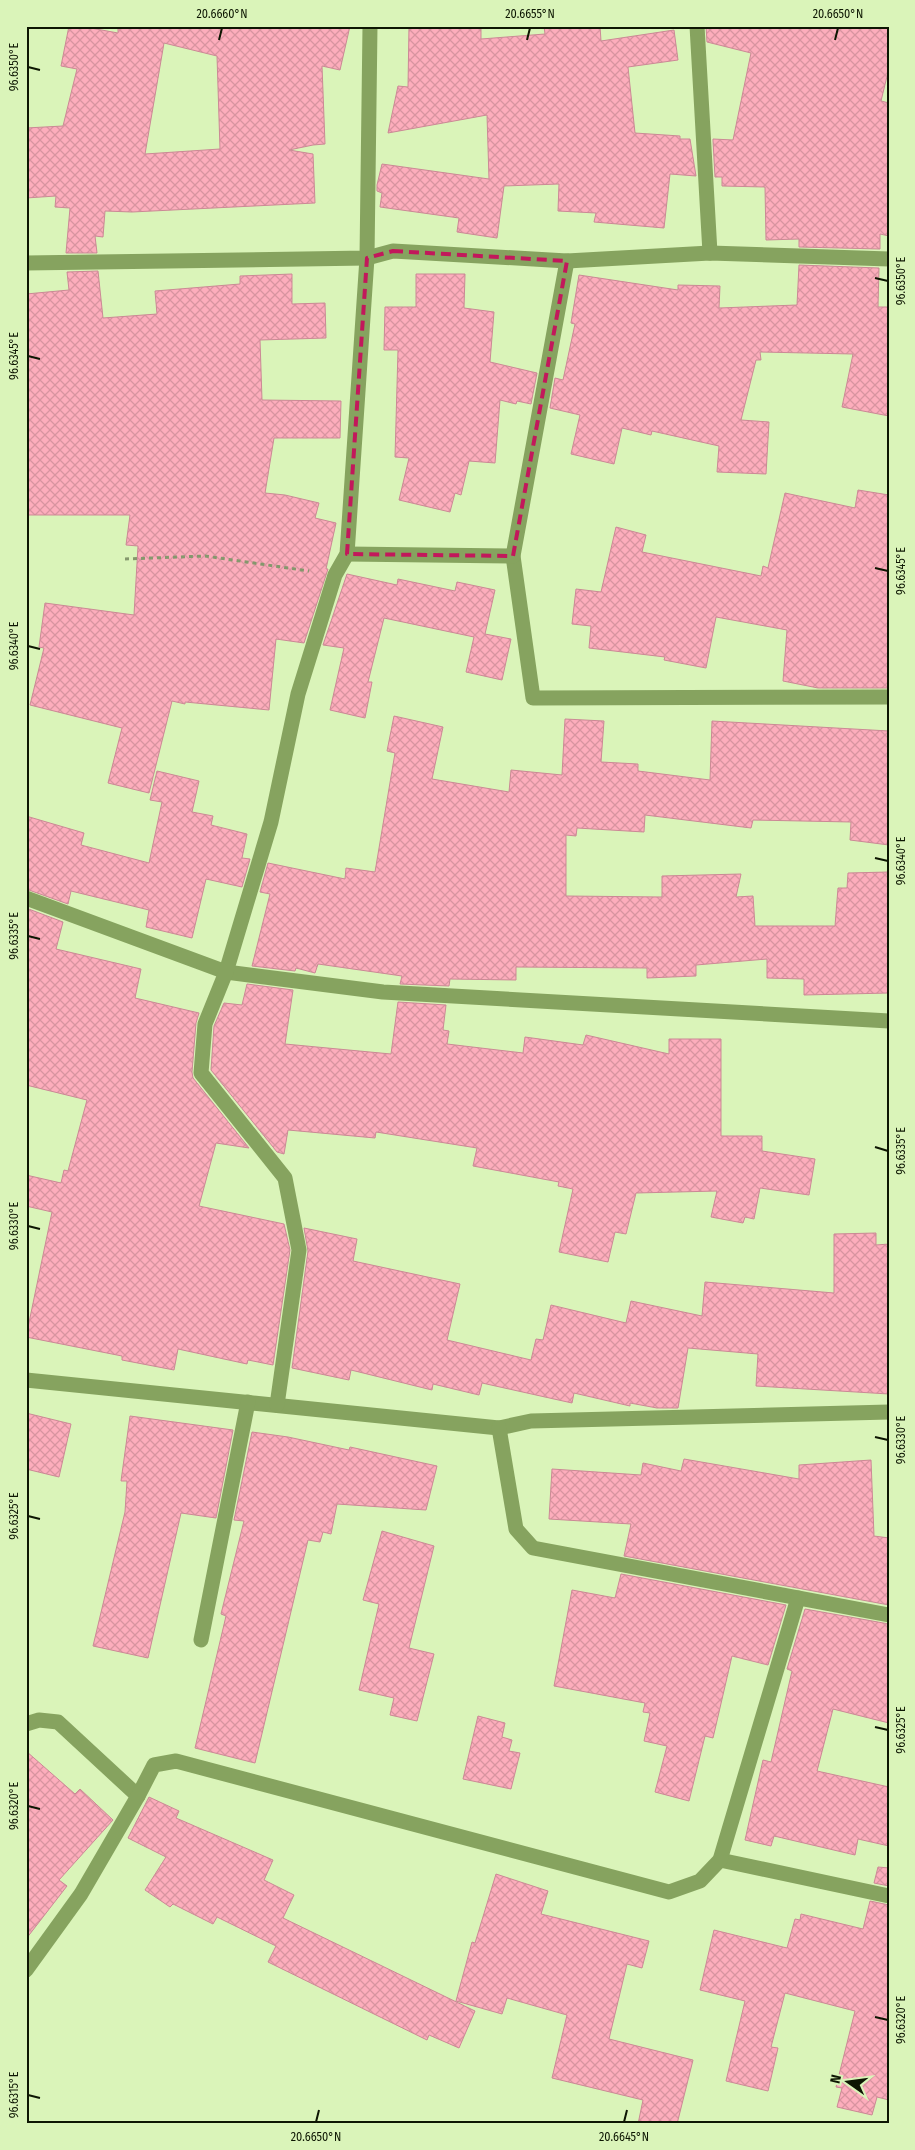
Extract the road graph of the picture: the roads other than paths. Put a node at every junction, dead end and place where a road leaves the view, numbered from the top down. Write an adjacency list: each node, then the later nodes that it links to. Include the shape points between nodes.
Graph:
1 (370, 26): 4 (street)
2 (697, 26): 3 (street)
3 (710, 252): 5 (street); 6 (street)
4 (367, 258): 6 (street, via 393,251); 7 (street); 8 (street)
5 (889, 259)
6 (567, 261): 9 (street)
7 (26, 263)
8 (346, 554): 9 (street); 12 (street, via 335,575 298,694 271,822)
9 (513, 556): 10 (street, via 533,698)
10 (889, 697)
11 (26, 898): 12 (street)
12 (226, 972): 13 (street, via 383,992); 16 (street, via 205,1024 201,1073 285,1178 299,1250)
13 (889, 1021)
14 (26, 1380): 15 (street)
15 (248, 1402): 16 (street); 21 (street)
16 (277, 1405): 18 (street)
17 (889, 1412): 18 (street, via 531,1421)
18 (499, 1428): 19 (street, via 516,1529 533,1548)
19 (798, 1598): 20 (street); 24 (street)
20 (889, 1615)
21 (201, 1640)
22 (26, 1724): 23 (street, via 39,1720 58,1722)
23 (138, 1796): 24 (street, via 154,1765 176,1762 669,1892 700,1881); 26 (street, via 81,1894)
24 (720, 1860): 25 (street)
25 (889, 1896)
26 (26, 1970)

